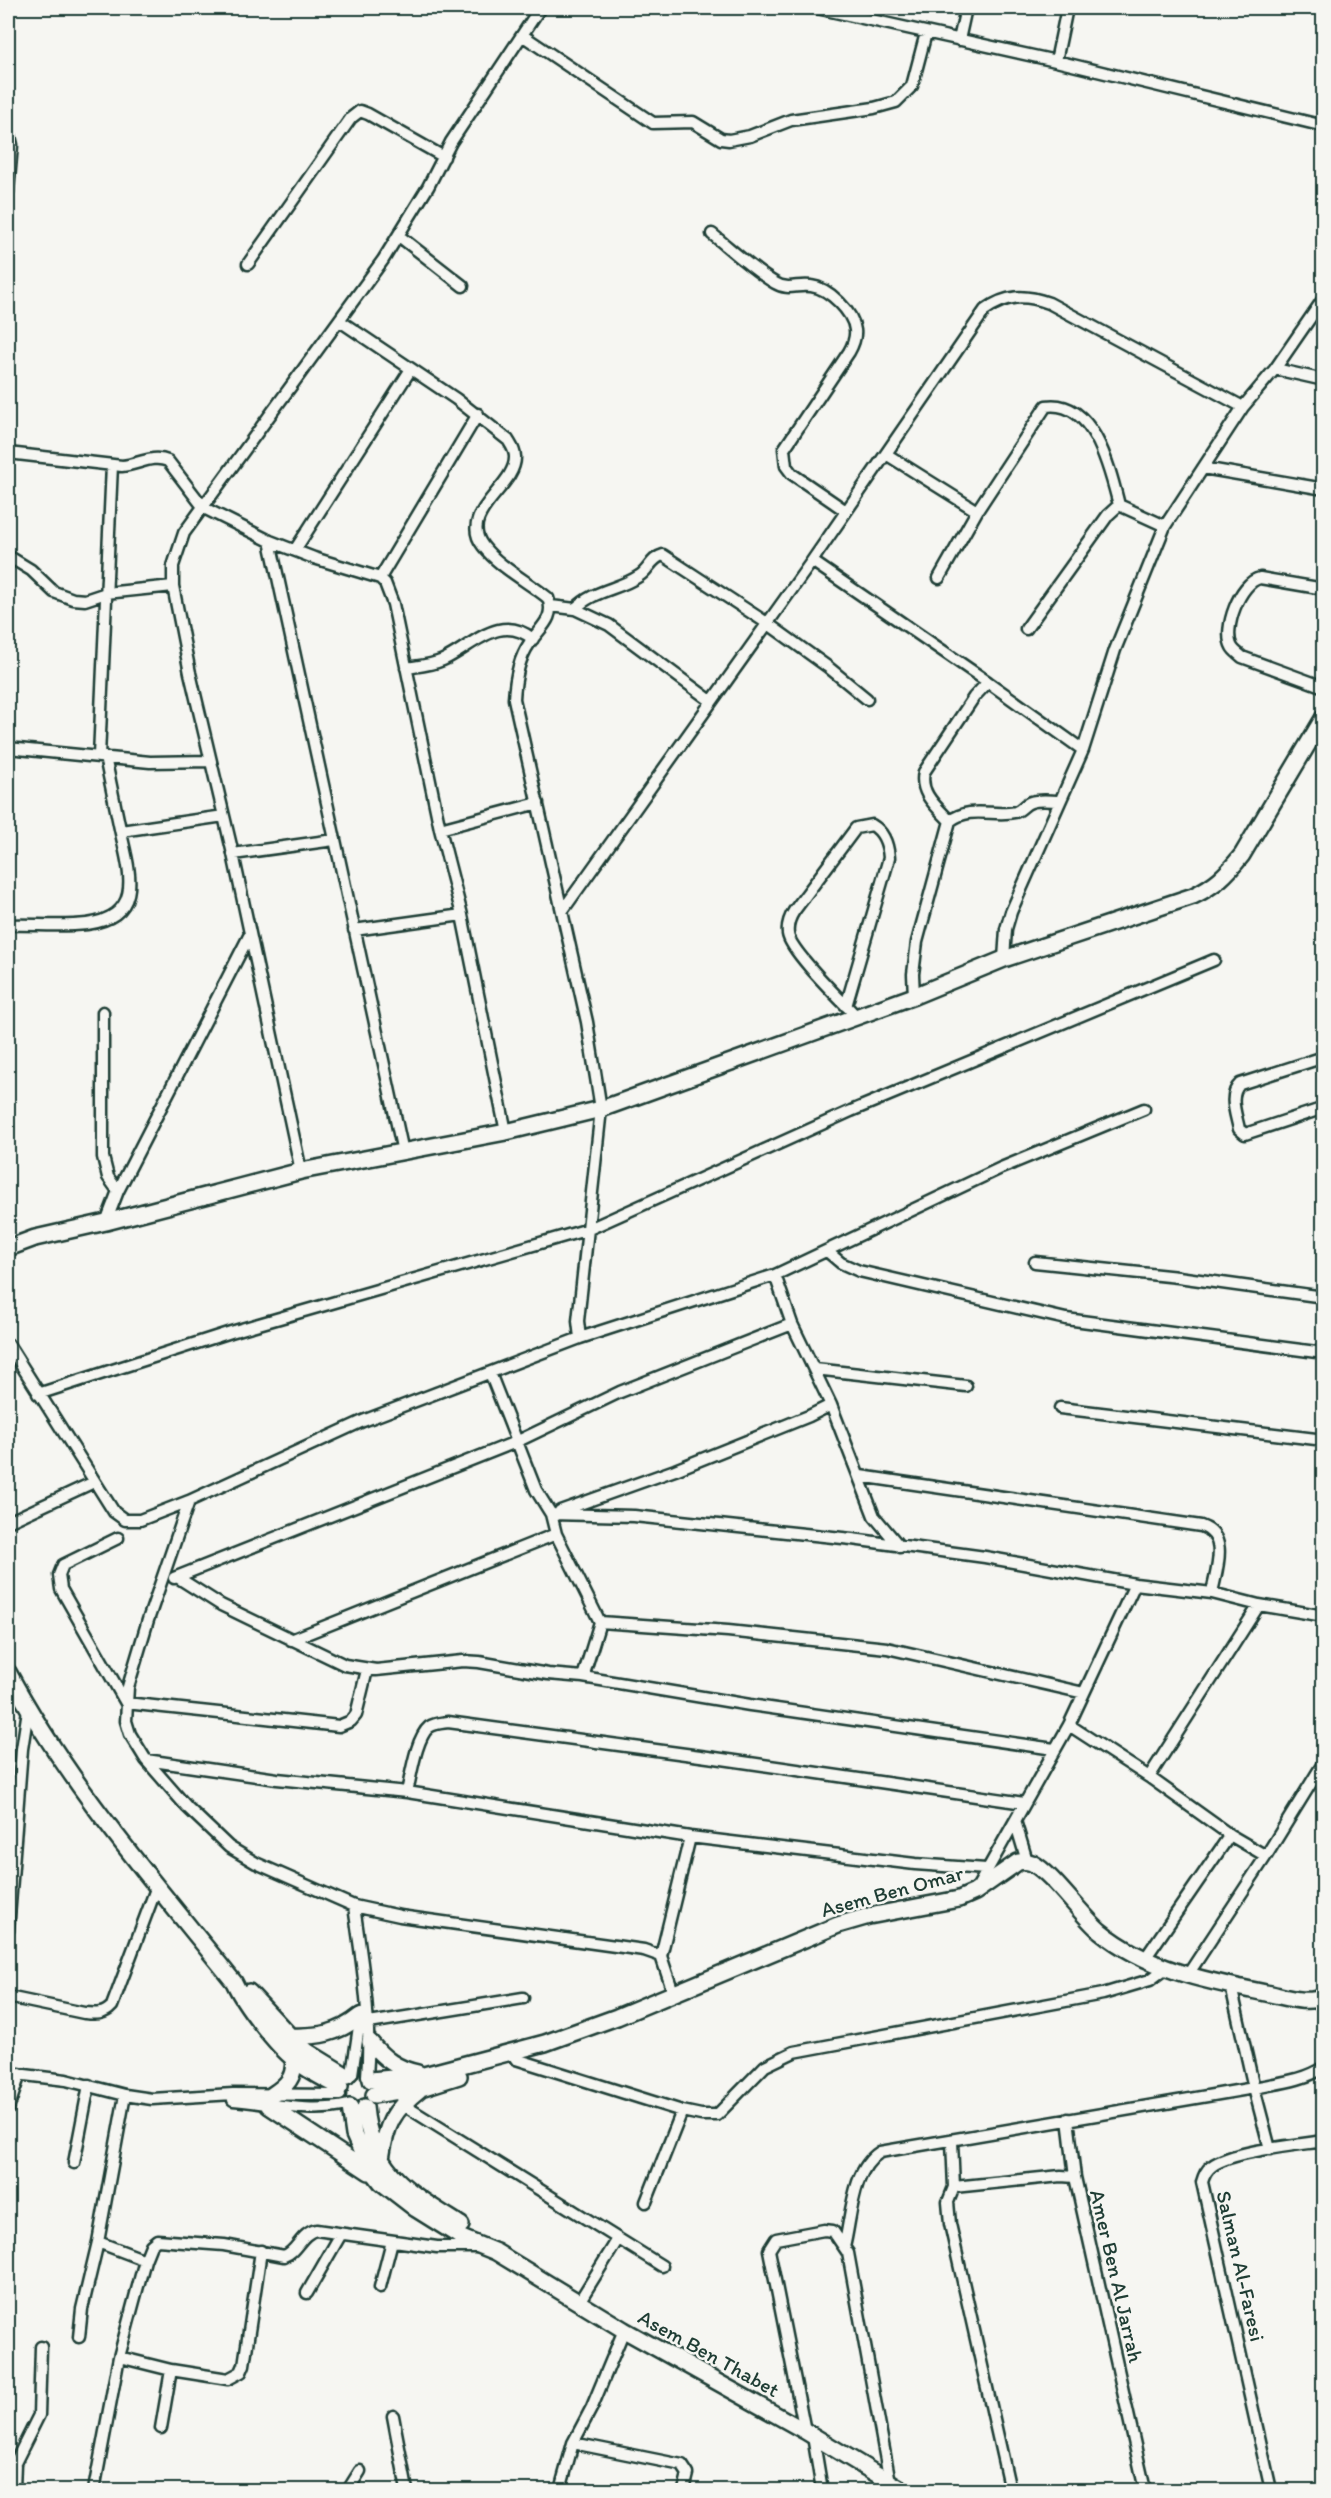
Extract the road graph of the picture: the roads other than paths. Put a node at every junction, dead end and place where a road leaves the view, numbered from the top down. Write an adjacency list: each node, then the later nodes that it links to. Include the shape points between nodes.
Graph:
1 (540, 8): 6 (street)
2 (817, 8): 5 (street)
3 (966, 8): 7 (street)
4 (1067, 8): 8 (street)
5 (926, 33): 6 (street, via 912,87 896,102 791,120 729,140 721,140 693,122 653,123); 7 (street)
6 (522, 35): 11 (street)
7 (958, 40): 8 (street)
8 (1056, 61): 9 (street)
9 (1323, 126)
10 (8, 127): 12 (street, via 12,145)
11 (444, 157): 14 (street); 15 (street, via 360,111 351,118)
12 (8, 192)
13 (712, 234): 31 (street, via 776,284 812,286 824,291 852,320 855,340 849,352 784,449 783,457 792,474)
14 (399, 236): 16 (street); 18 (street)
15 (248, 264)
16 (464, 286)
17 (1323, 298): 20 (street)
18 (340, 321): 19 (street); 30 (street)
19 (411, 369): 23 (street); 35 (street)
20 (1275, 369): 21 (street); 22 (street)
21 (1323, 380)
22 (1243, 407): 25 (street, via 1049,303 1019,296 996,302 985,310); 27 (street)
23 (478, 414): 38 (street); 43 (street, via 508,440 515,457 513,468 477,522 479,539 502,564 548,598)
24 (8, 453): 26 (street)
25 (886, 454): 31 (street); 32 (street)
26 (112, 465): 30 (street, via 133,465 156,457 168,461); 42 (street)
27 (1203, 468): 28 (street); 33 (street)
28 (1323, 489)
29 (1119, 505): 32 (street, via 1111,472 1093,431 1078,413 1056,405 1046,406); 33 (street); 46 (street)
30 (204, 508): 34 (street); 40 (street, via 184,533 177,550)
31 (846, 511): 37 (street)
32 (977, 511): 39 (street)
33 (1165, 526): 56 (street, via 1115,650)
34 (270, 541): 35 (street); 65 (street)
35 (294, 550): 38 (street)
36 (8, 556): 42 (street, via 62,596 85,600)
37 (812, 561): 45 (street); 49 (street)
38 (380, 578): 48 (street, via 393,604)
39 (939, 578)
40 (172, 586): 42 (street); 58 (street)
41 (1323, 589): 50 (street, via 1253,579 1241,594 1229,629 1232,648 1242,657)
42 (106, 593): 57 (street)
43 (551, 606): 44 (street); 47 (street, via 546,624)
44 (575, 609): 45 (street, via 596,593 630,582 663,555); 52 (street, via 609,626)
45 (767, 623): 51 (street); 52 (street)
46 (1026, 629)
47 (533, 639): 48 (street, via 517,629 497,630 441,661); 60 (street, via 515,677 514,699)
48 (406, 668): 63 (street)
49 (988, 682): 56 (street); 62 (street, via 924,772 926,795)
50 (1323, 687)
51 (867, 699)
52 (711, 701): 67 (street)
53 (1323, 717): 54 (street)
54 (1318, 741): 72 (street, via 1242,855 1214,886 1169,905)
55 (8, 748): 57 (street)
56 (1083, 750): 59 (street)
57 (102, 756): 58 (street, via 150,762); 64 (street)
58 (210, 761): 61 (street)
59 (1060, 801): 62 (street, via 1034,801 1012,813 973,812); 72 (street, via 1011,912)
60 (538, 803): 63 (street); 67 (street)
61 (224, 816): 64 (street); 66 (street)
62 (950, 820): 74 (street, via 917,942)
63 (440, 829): 68 (street)
64 (121, 831): 69 (street, via 130,872 129,894 112,916 87,924)
65 (334, 840): 66 (street); 70 (street)
66 (233, 855): 71 (street)
67 (562, 910): 79 (street)
68 (462, 915): 70 (street); 81 (street)
69 (8, 925)
70 (354, 930): 82 (street)
71 (249, 936): 83 (street); 84 (street)
72 (1004, 959): 74 (street)
73 (1214, 960): 86 (street, via 851,1111)
74 (914, 996): 75 (street)
75 (850, 1011): 75 (street, via 889,858 884,838 872,825 856,828 794,911 788,926 799,954); 79 (street)
76 (103, 1012): 84 (street, via 103,1157 108,1177)
77 (1323, 1057): 78 (street, via 1240,1084 1233,1095 1239,1129 1245,1134)
78 (1323, 1108)
79 (601, 1109): 81 (street); 86 (street)
80 (1144, 1109): 88 (street, via 1001,1168)
81 (506, 1132): 82 (street)
82 (403, 1152): 83 (street)
83 (301, 1172): 85 (street)
84 (118, 1191): 85 (street)
85 (106, 1222): 87 (street)
86 (589, 1229): 93 (street); 99 (street, via 231,1332)
87 (8, 1248)
88 (828, 1252): 90 (street); 95 (street, via 859,1271 1066,1318)
89 (1035, 1262): 91 (street)
90 (775, 1275): 92 (street); 93 (street)
91 (1323, 1297)
92 (792, 1324): 96 (street); 103 (street, via 620,1392)
93 (579, 1338): 97 (street)
94 (8, 1344): 99 (street)
95 (1323, 1353)
96 (815, 1369): 98 (street); 100 (street)
97 (490, 1373): 103 (street); 106 (street, via 363,1421)
98 (966, 1386)
99 (38, 1394): 105 (street)
100 (831, 1405): 104 (street); 107 (street, via 686,1465)
101 (1060, 1408): 102 (street)
102 (1323, 1440)
103 (516, 1442): 107 (street); 112 (street)
104 (860, 1476): 111 (street, via 874,1516); 115 (street, via 1201,1526 1211,1530 1218,1540)
105 (94, 1482): 106 (street, via 117,1516 130,1521); 108 (street)
106 (189, 1501): 113 (street)
107 (551, 1514): 109 (street); 111 (street, via 634,1516)
108 (8, 1522)
109 (556, 1534): 118 (street); 119 (street)
110 (118, 1538): 124 (street, via 63,1565 59,1580)
111 (900, 1547): 114 (street, via 985,1557)
112 (177, 1577): 113 (street); 119 (street, via 221,1605)
113 (161, 1582): 124 (street)
114 (1135, 1584): 115 (street); 123 (street)
115 (1212, 1593): 116 (street)
116 (1259, 1605): 117 (street); 130 (street)
117 (1323, 1616)
118 (600, 1622): 122 (street); 123 (street, via 728,1630 886,1648)
119 (291, 1640): 120 (street, via 345,1665)
120 (367, 1670): 122 (street, via 463,1661); 124 (street, via 356,1716 339,1726)
121 (8, 1672): 125 (street)
122 (583, 1677): 127 (street, via 750,1706)
123 (1084, 1693): 126 (street)
124 (126, 1703): 128 (street, via 130,1734)
125 (28, 1710): 139 (street, via 91,1805); 142 (street)
126 (1069, 1725): 127 (street); 130 (street)
127 (1054, 1749): 132 (street)
128 (146, 1760): 131 (street); 141 (street, via 187,1807 240,1854)
129 (1323, 1762): 136 (street)
130 (1149, 1777): 134 (street)
131 (407, 1792): 132 (street, via 422,1737 436,1723 448,1722); 135 (street)
132 (1024, 1803): 133 (street)
133 (1015, 1821): 137 (street); 138 (street)
134 (1230, 1834): 136 (street); 144 (street)
135 (690, 1837): 138 (street); 143 (street)
136 (1266, 1856): 146 (street)
137 (1027, 1861): 140 (street, Asem Ben Omar, via 1014,1863); 144 (street, via 1040,1868 1098,1929)
138 (987, 1869): 140 (street)
139 (157, 1886): 147 (street); 150 (street, via 107,2011 84,2013)
140 (975, 1892): 149 (street, Asem Ben Omar, via 944,1903 838,1925)
141 (354, 1906): 143 (street, via 400,1916 614,1944); 153 (street)
142 (8, 1931)
143 (661, 1956): 149 (street)
144 (1144, 1960): 145 (street)
145 (1166, 1968): 146 (street); 169 (street, via 1150,1980 1103,1994 794,2052 765,2066 717,2115)
146 (1187, 1976): 148 (street)
147 (234, 1982): 154 (street, via 249,1992); 157 (street, via 252,2011)
148 (1231, 1986): 152 (street, via 1308,2001); 163 (street)
149 (673, 1992): 156 (street, Asem Ben Omar)
150 (8, 1997)
151 (523, 1998): 153 (street)
152 (1321, 1999)
153 (364, 2019): 154 (street, via 329,2034); 155 (street); 164 (street)
154 (290, 2036): 164 (street)
155 (370, 2042): 161 (street, via 393,2065); 164 (street)
156 (514, 2055): 161 (street, Asem Ben Omar); 169 (street)
157 (293, 2059): 164 (street); 166 (street, via 289,2082)
158 (1323, 2067): 163 (street, via 1299,2078)
159 (8, 2073): 160 (street)
160 (20, 2074): 162 (street); 168 (street)
161 (424, 2080): 164 (street, Asem Ben Omar); 167 (street)
162 (90, 2085): 165 (street); 175 (street)
163 (1254, 2088): 170 (street); 173 (street)
164 (355, 2090): 166 (street, via 325,2107); 174 (street); 176 (street, via 357,2142)
165 (125, 2095): 166 (street, via 153,2099 224,2096); 183 (street)
166 (271, 2100): 176 (street)
167 (402, 2104): 174 (street, via 386,2128); 181 (street)
168 (8, 2109)
169 (682, 2111): 179 (street)
170 (1068, 2119): 171 (street); 177 (street)
171 (952, 2141): 178 (street); 185 (street, via 880,2152 873,2157 857,2187)
172 (1323, 2141): 173 (street, Salman Al-Faresi)
173 (1270, 2149): 213 (street, Salman Al-Faresi, via 1222,2160 1209,2167 1202,2182)
174 (381, 2159): 187 (street, via 409,2190)
175 (74, 2163)
176 (374, 2175): 184 (street, via 416,2209)
177 (1075, 2177): 178 (street, Amer Ben Al Jarrah); 212 (street, Amer Ben Al Jarrah)
178 (954, 2187): 211 (street, via 947,2212)
179 (646, 2202)
180 (341, 2234): 182 (street); 186 (street, via 313,2231 287,2255); 191 (street)
181 (618, 2239): 189 (street); 192 (street)
182 (392, 2241): 184 (street); 190 (street)
183 (98, 2242): 188 (street); 194 (street)
184 (479, 2247): 187 (street)
185 (844, 2247): 200 (street, via 833,2231 824,2230 776,2239 769,2250); 203 (street)
186 (261, 2252): 188 (street, via 162,2239 151,2245); 197 (street, via 241,2372 228,2379)
187 (496, 2252): 192 (street, Asem Ben Thabet)
188 (145, 2260): 196 (street)
189 (662, 2266)
190 (380, 2287)
191 (307, 2293)
192 (579, 2302): 193 (street, Asem Ben Thabet)
193 (624, 2330): 200 (street, Asem Ben Thabet); 201 (street)
194 (79, 2337)
195 (41, 2347): 204 (street, via 39,2415 15,2463)
196 (119, 2357): 197 (street); 205 (street)
197 (171, 2370): 199 (street)
198 (393, 2416): 207 (street)
199 (161, 2428)
200 (809, 2433): 203 (street, Asem Ben Thabet); 210 (street)
201 (573, 2443): 208 (street); 209 (street, via 682,2465 688,2475)
202 (360, 2471): 206 (street)
203 (896, 2486)
204 (14, 2490)
205 (94, 2490)
206 (348, 2490)
207 (407, 2490)
208 (560, 2490)
209 (684, 2490)
210 (822, 2490)
211 (1010, 2490)
212 (1145, 2490)
213 (1271, 2490)

